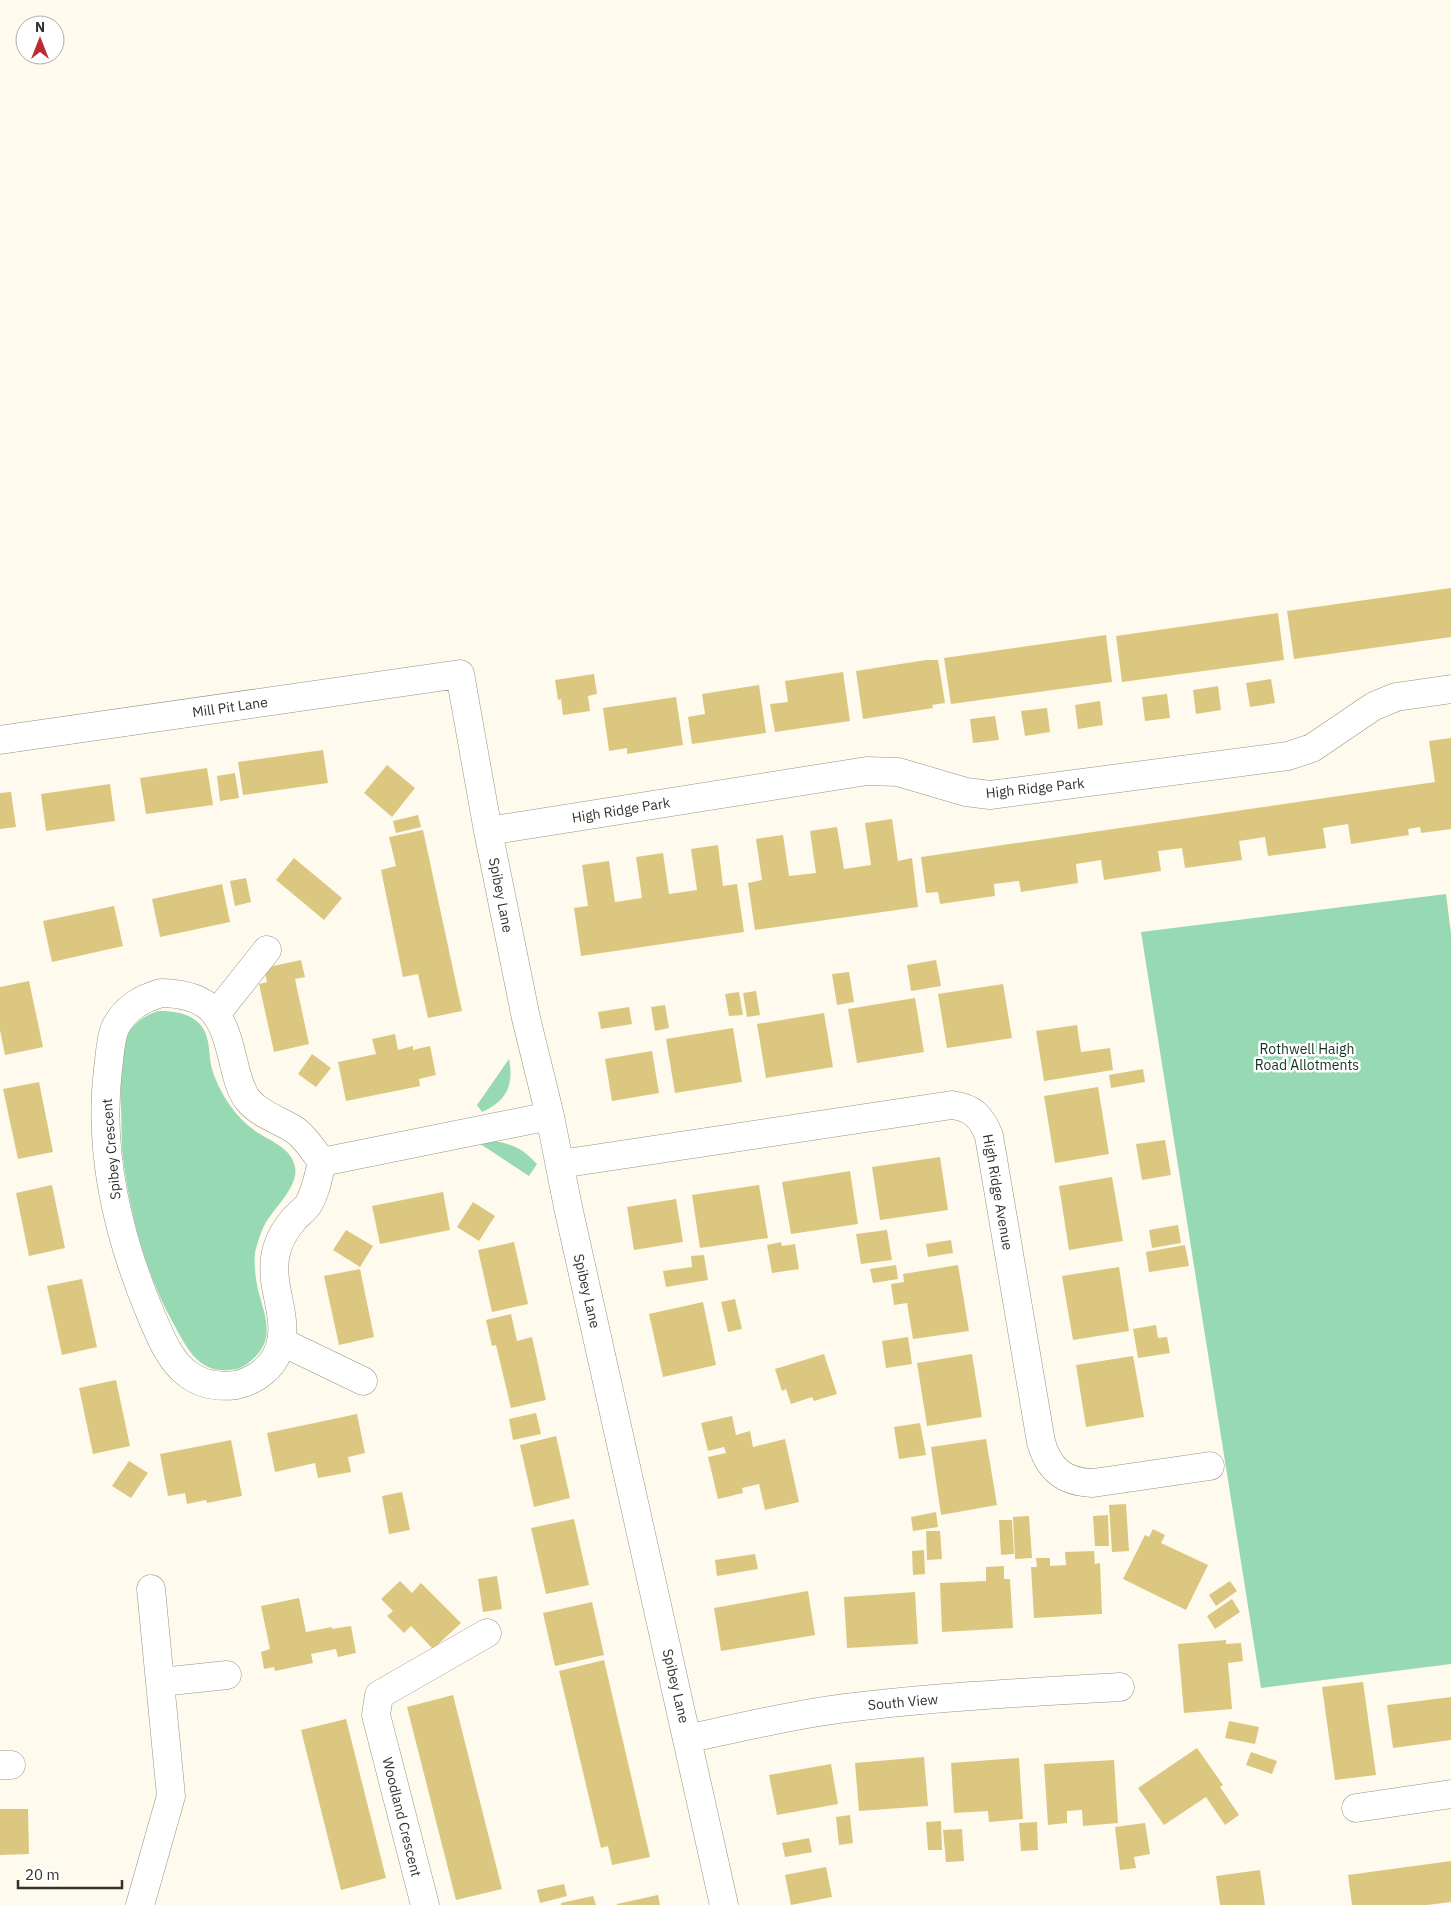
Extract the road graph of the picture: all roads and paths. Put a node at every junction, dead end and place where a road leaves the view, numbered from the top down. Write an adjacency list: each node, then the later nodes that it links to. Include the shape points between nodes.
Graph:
1 (460, 674): 3 (street, Mill Pit Lane); 4 (street, Spibey Lane)
2 (1451, 689): 4 (street, High Ridge Park, via 1396,697 1374,706 1312,748 1288,756 990,795 966,792 898,772 867,771)
3 (0, 740)
4 (488, 832): 7 (street, Spibey Lane)
5 (267, 950): 6 (street)
6 (216, 1014): 8 (street, Spibey Crescent, via 226,1032 237,1079 247,1098 262,1113 296,1130); 10 (street, Spibey Crescent, via 201,1001 182,993 161,993 136,1003 115,1029 105,1093 108,1155 116,1209 136,1279 158,1333 175,1361 189,1375 206,1384 244,1383 261,1374 274,1360)
7 (550, 1116): 8 (street); 9 (street, Spibey Lane)
8 (322, 1162): 10 (street, Spibey Crescent, via 315,1191 282,1237 275,1258 284,1323)
9 (560, 1164): 12 (street, High Ridge Avenue, via 942,1106 965,1107 976,1114 989,1136 1040,1442 1053,1468 1078,1482 1093,1483); 18 (street, Spibey Lane)
10 (282, 1342): 11 (street)
11 (363, 1381)
12 (1210, 1466)
13 (151, 1589): 16 (street)
14 (487, 1633): 22 (street, Woodland Crescent, via 379,1695 376,1715)
15 (227, 1675): 16 (street)
16 (160, 1682): 21 (street, via 171,1796)
17 (1120, 1687): 18 (street, South View, via 862,1706 781,1718)
18 (688, 1739): 23 (street, Spibey Lane)
19 (1451, 1794): 20 (street)
20 (1356, 1808)
21 (140, 1905)
22 (424, 1905)
23 (724, 1905)

